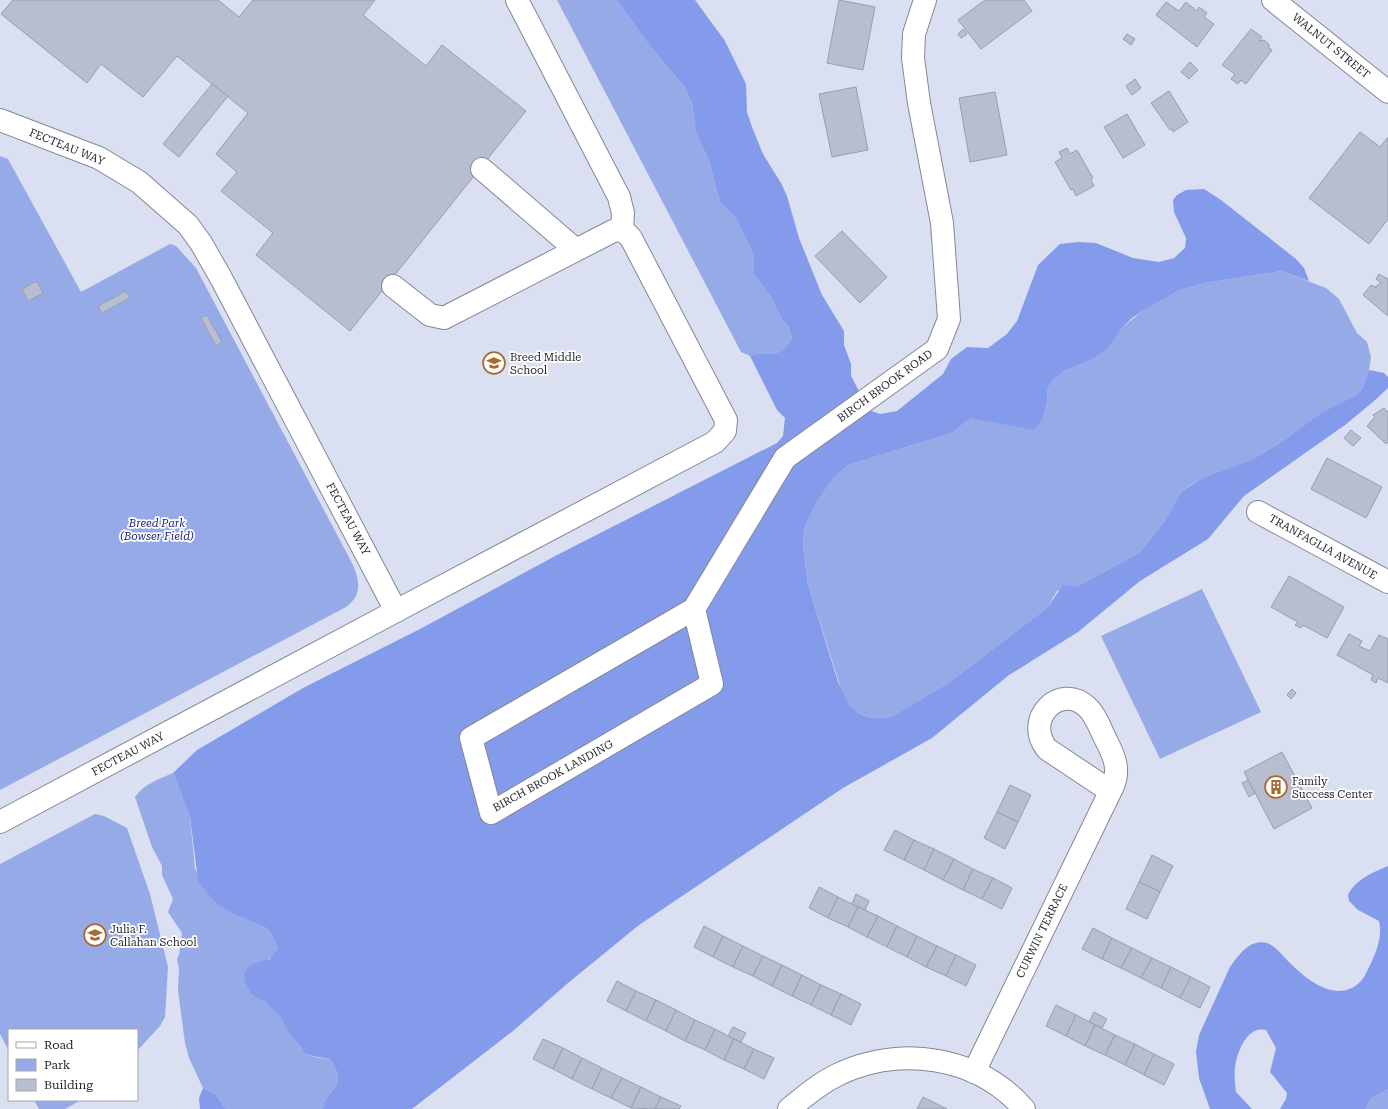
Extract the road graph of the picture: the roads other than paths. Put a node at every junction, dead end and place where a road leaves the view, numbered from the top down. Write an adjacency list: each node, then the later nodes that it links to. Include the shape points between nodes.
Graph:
1 (517, 0): 7 (street, via 619,197 623,213)
2 (925, 0): 12 (street, BIRCH BROOK ROAD, via 914,34 913,58 942,223 949,319 936,349 785,458)
3 (1273, 0): 4 (street, WALNUT STREET)
4 (1388, 92)
5 (0, 120): 13 (street, FECTEAU WAY, via 100,158 144,186 188,225 221,278)
6 (482, 169): 8 (street)
7 (622, 231): 8 (street, via 613,231); 13 (street, via 632,240 724,413 726,424 723,434 715,442)
8 (575, 250): 9 (street, via 444,318 427,313)
9 (393, 286)
10 (1258, 512): 11 (street, TRANFAGLIA AVENUE)
11 (1388, 582)
12 (694, 609): 12 (street, BIRCH BROOK LANDING, via 471,738 491,813 712,684)
13 (396, 611): 15 (street, FECTEAU WAY)
14 (1110, 791): 16 (street, CURWIN TERRACE)
15 (0, 822)
16 (974, 1072): 17 (street, via 927,1059 896,1058 866,1063 837,1075); 18 (street, via 998,1086)
17 (789, 1109)
18 (1024, 1109)

